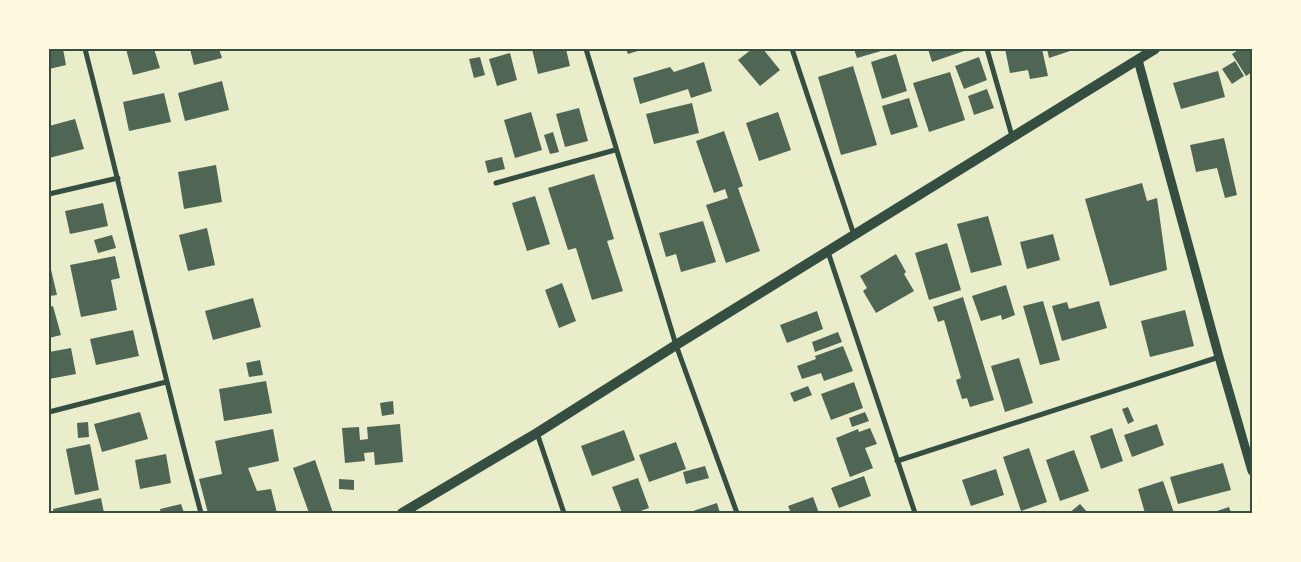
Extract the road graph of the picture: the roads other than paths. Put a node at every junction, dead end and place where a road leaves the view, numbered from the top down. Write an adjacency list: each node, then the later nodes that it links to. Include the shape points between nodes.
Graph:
1 (86, 49): 9 (street)
2 (586, 49): 8 (street)
3 (792, 49): 12 (street)
4 (987, 49): 7 (street)
5 (1155, 49): 6 (main road)
6 (1138, 60): 7 (main road); 15 (street)
7 (1012, 137): 12 (main road)
8 (615, 150): 10 (street); 14 (street)
9 (118, 178): 11 (street); 16 (street)
10 (496, 182)
11 (49, 194)
12 (854, 236): 13 (main road)
13 (828, 252): 14 (main road); 19 (street)
14 (676, 345): 18 (main road); 24 (street)
15 (1219, 357): 19 (street); 20 (street)
16 (166, 382): 17 (street); 21 (street)
17 (49, 412)
18 (537, 433): 22 (main road); 23 (street)
19 (897, 461): 25 (street)
20 (1252, 470)
21 (201, 513)
22 (402, 513)
23 (564, 513)
24 (737, 513)
25 (915, 513)

